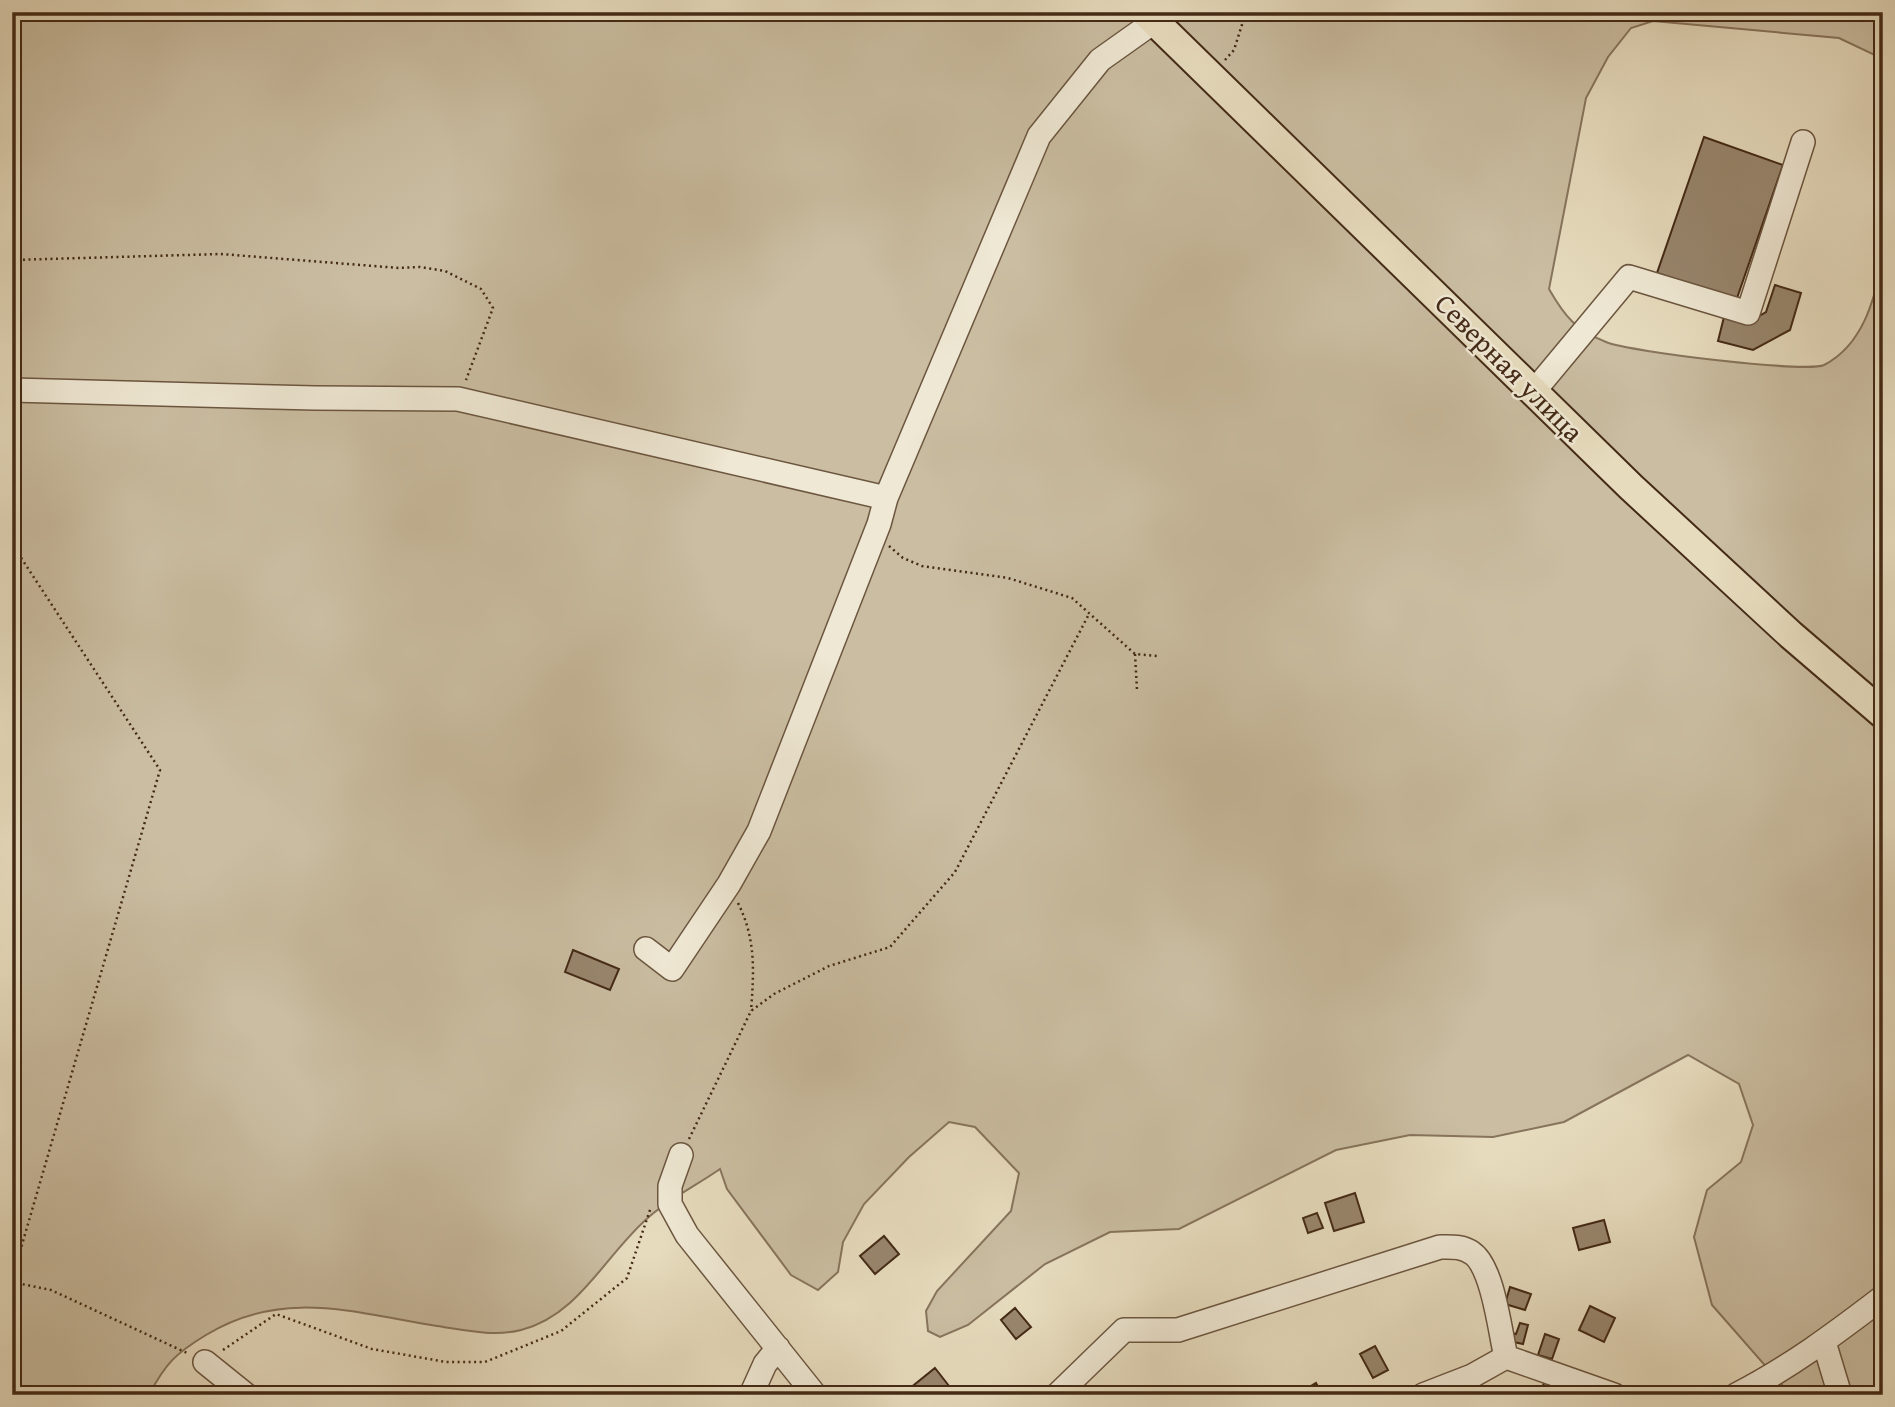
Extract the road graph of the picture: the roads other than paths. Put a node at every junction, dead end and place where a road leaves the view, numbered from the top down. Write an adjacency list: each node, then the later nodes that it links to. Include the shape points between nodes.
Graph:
1 (1150, 17): 4 (main road, Северная улица); 5 (street, via 1100,60 1039,135)
2 (1803, 142): 4 (street, via 1748,313 1629,277)
3 (12, 390): 5 (street, via 458,399)
4 (1535, 390): 6 (main road, Северная улица, via 1631,487)
5 (886, 498): 7 (street, via 759,831 672,969)
6 (1883, 714)
7 (646, 948)
8 (681, 1155): 11 (street, via 670,1186 670,1204 687,1235)
9 (1883, 1297): 10 (street)
10 (1824, 1342): 20 (street); 21 (street)
11 (778, 1348): 15 (street); 16 (street)
12 (1507, 1357): 17 (street, via 1486,1271 1474,1254 1459,1247 1440,1247 1178,1329 1124,1330); 18 (street); 19 (street)
13 (205, 1362): 14 (street)
14 (246, 1395)
15 (751, 1395)
16 (815, 1395)
17 (1057, 1395)
18 (1423, 1395)
19 (1614, 1395)
20 (1736, 1395)
21 (1839, 1395)

